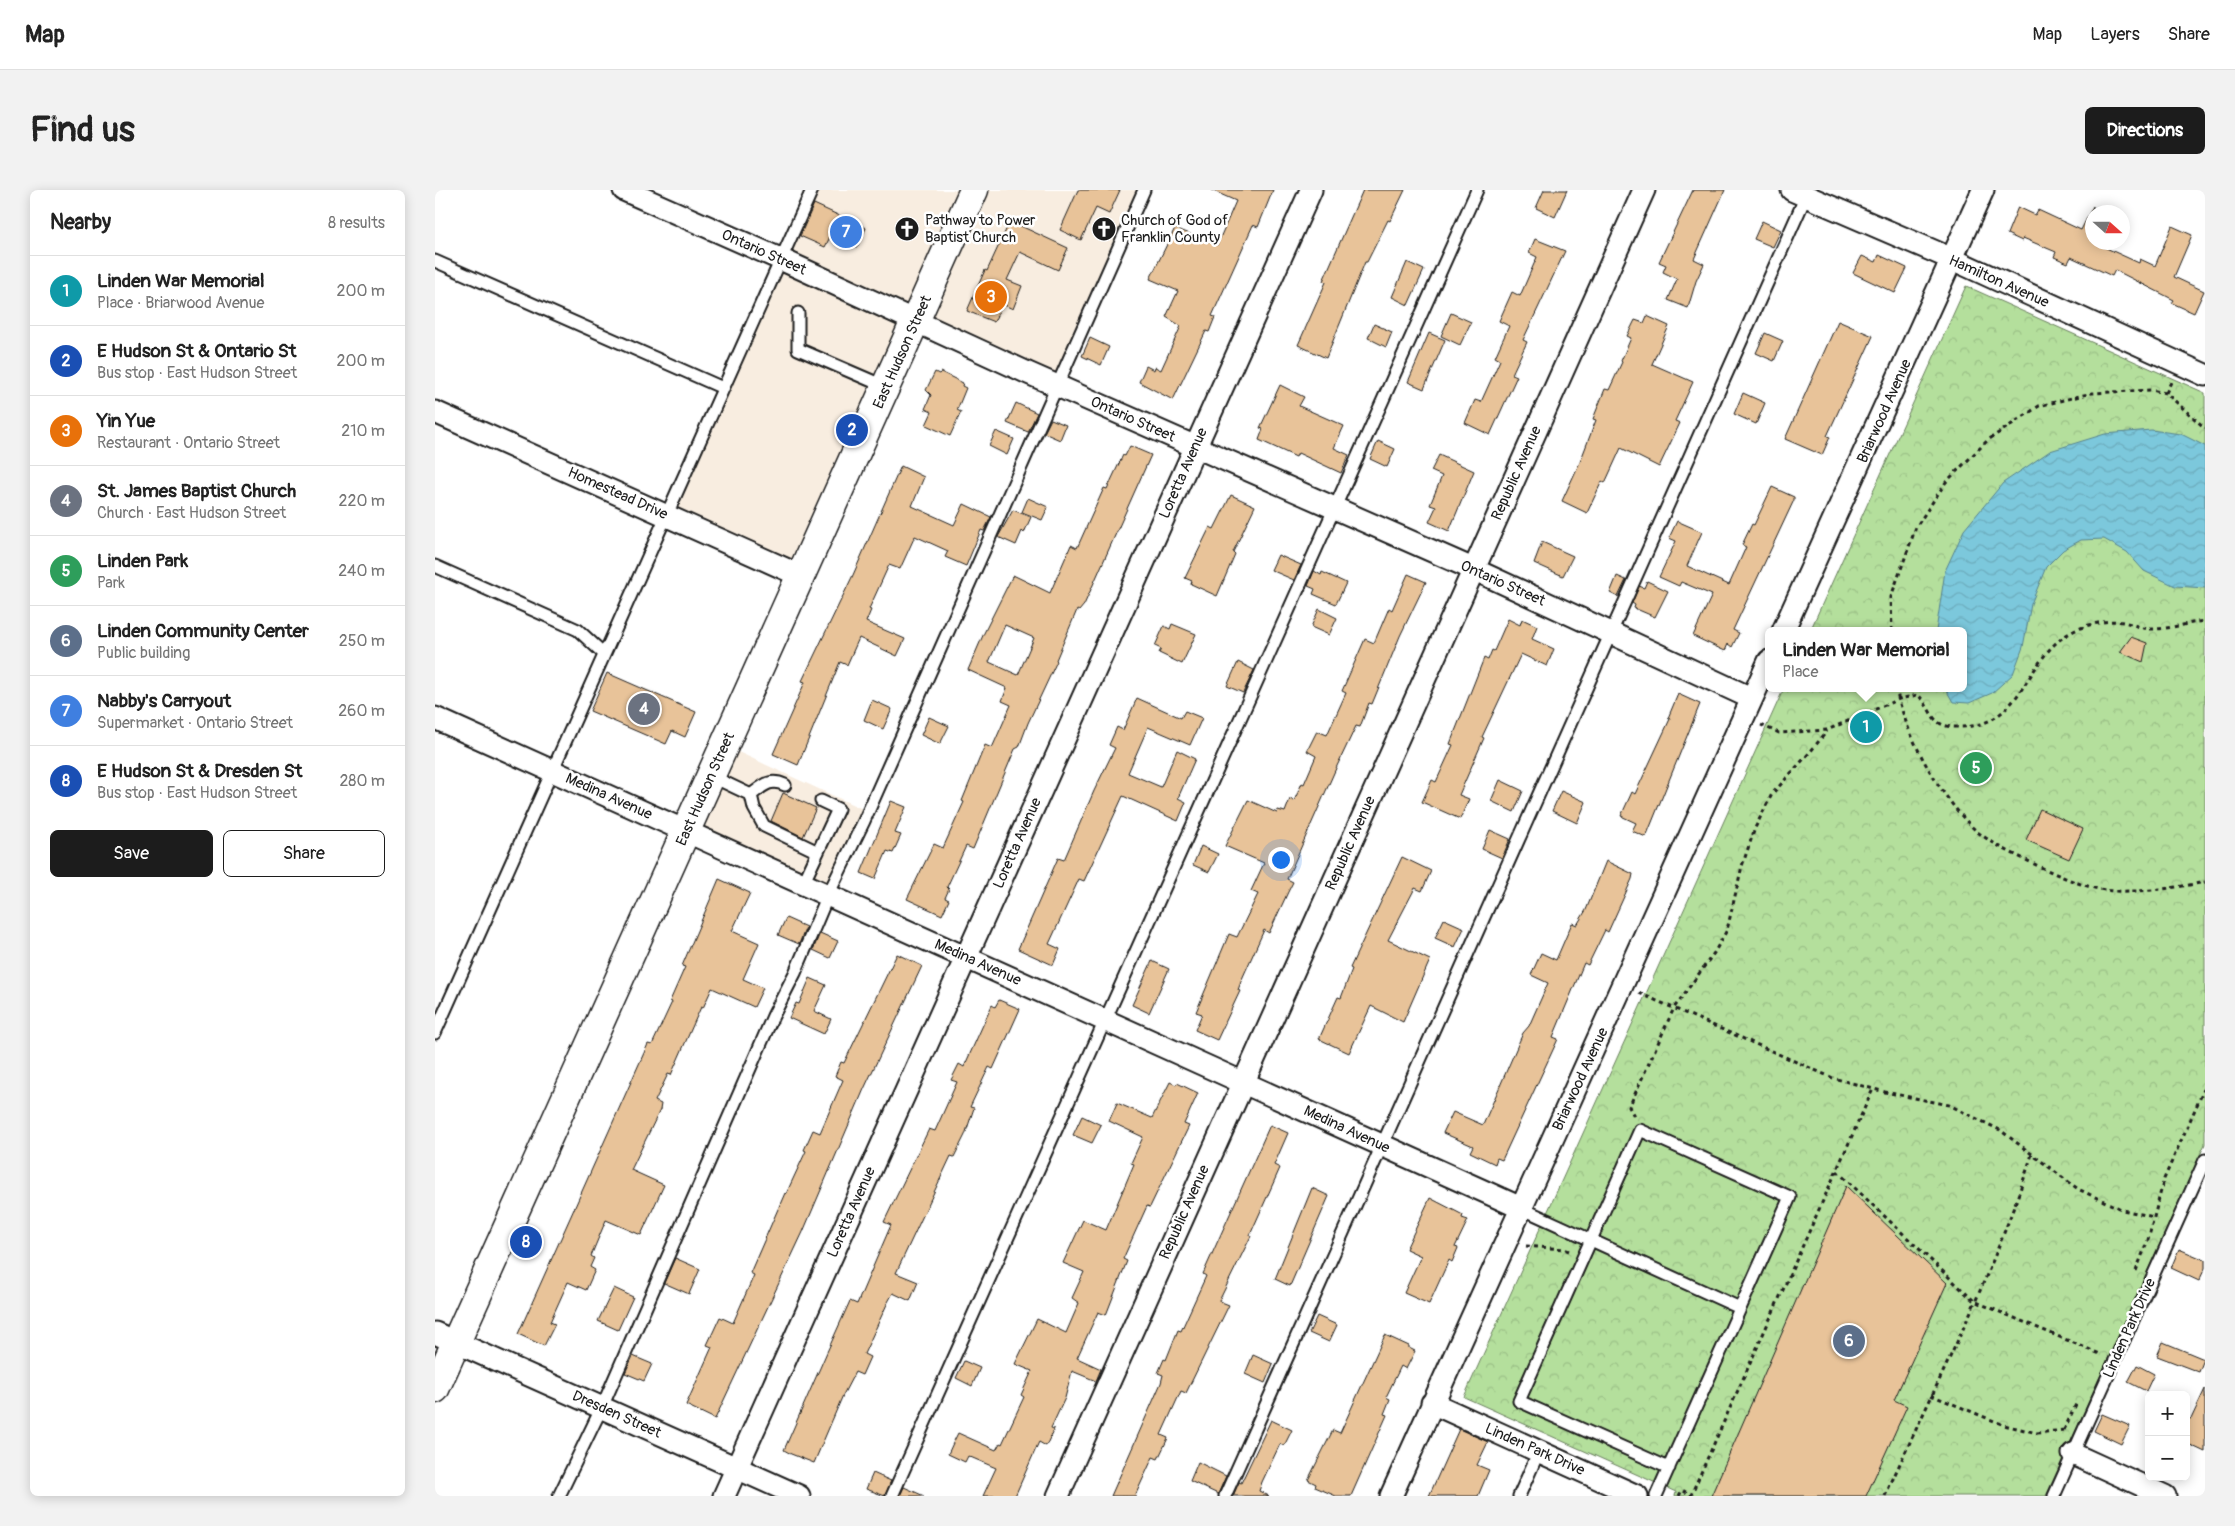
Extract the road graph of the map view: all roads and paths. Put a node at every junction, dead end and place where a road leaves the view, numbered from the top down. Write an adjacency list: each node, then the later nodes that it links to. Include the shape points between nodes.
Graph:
1 (624, 190): 10 (street, Ontario Street)
2 (812, 190): 10 (lane)
3 (974, 190): 14 (main road, East Hudson Street)
4 (1144, 190): 17 (lane)
5 (1311, 190): 23 (street, Loretta Avenue)
6 (1477, 190): 24 (lane)
7 (1643, 190): 27 (street, Republic Avenue)
8 (1983, 190): 11 (street, Briarwood Avenue)
9 (1799, 193): 11 (street, Hamilton Avenue); 32 (lane)
10 (781, 259): 14 (street, Ontario Street); 19 (lane)
11 (1952, 259): 15 (street, Hamilton Avenue); 30 (street, Briarwood Avenue)
12 (435, 261): 19 (lane)
13 (798, 313): 18 (lane, via 798,349)
14 (916, 320): 17 (street, Ontario Street); 18 (main road, East Hudson Street)
15 (2205, 374)
16 (2171, 381): 20 (path)
17 (1058, 385): 23 (street, Ontario Street); 50 (lane)
18 (886, 387): 28 (main road, East Hudson Street)
19 (723, 388): 25 (lane)
20 (2166, 392): 22 (path); 31 (path, via 2092,393 2039,406 1988,440 1946,482 1915,528 1891,597)
21 (435, 412): 25 (street, Homestead Drive)
22 (2205, 428)
23 (1196, 446): 24 (street, Ontario Street); 51 (street, Loretta Avenue)
24 (1335, 508): 27 (street, Ontario Street); 54 (lane)
25 (665, 514): 28 (street, Homestead Drive); 33 (lane)
26 (435, 566): 33 (lane, via 577,630)
27 (1473, 569): 32 (street, Ontario Street); 56 (street, Republic Avenue)
28 (801, 576): 42 (main road, East Hudson Street)
29 (2205, 621): 37 (path, via 2149,629 2121,622 2092,624 2065,636 2045,653 2025,687 2009,706 1970,727 1949,727 1938,722 1918,695)
30 (1785, 627)
31 (1891, 627)
32 (1609, 632): 36 (street, Ontario Street); 60 (lane)
33 (604, 654): 41 (lane)
34 (1765, 669): 36 (street, Briarwood Avenue)
35 (1897, 692): 37 (path)
36 (1751, 698): 64 (street, Briarwood Avenue)
37 (1899, 700): 40 (path); 48 (path, via 1931,775 1972,827 2012,854 2073,881 2113,891 2170,889)
38 (435, 718): 41 (street, Medina Avenue)
39 (1760, 725): 40 (path, via 1779,733)
40 (1827, 730): 53 (path, via 1772,794 1755,828 1727,930 1714,954)
41 (553, 771): 46 (street, Medina Avenue); 55 (lane)
42 (711, 776): 44 (lane); 46 (main road, East Hudson Street)
43 (785, 785): 44 (lane, via 767,782)
44 (751, 795): 47 (lane, via 764,826)
45 (821, 801): 47 (lane, via 838,809)
46 (686, 831): 49 (street, Medina Avenue); 72 (main road, East Hudson Street)
47 (818, 852): 49 (lane)
48 (2205, 882)
49 (803, 884): 50 (street, Medina Avenue)
50 (828, 895): 51 (street, Medina Avenue); 80 (lane)
51 (966, 957): 54 (street, Medina Avenue); 84 (street, Loretta Avenue)
52 (1639, 993): 53 (path)
53 (1674, 1008): 58 (path, via 1833,1078); 59 (path, via 1629,1107)
54 (1104, 1019): 56 (street, Medina Avenue); 90 (lane)
55 (435, 1033)
56 (1242, 1081): 60 (street, Medina Avenue); 91 (street, Republic Avenue)
57 (2205, 1087): 65 (path, via 2164,1179)
58 (1873, 1089): 61 (path, via 1949,1105 2000,1130); 63 (path)
59 (1640, 1130): 66 (lane); 71 (lane, via 1790,1197)
60 (1383, 1146): 64 (street, Medina Avenue); 92 (lane)
61 (2032, 1154): 65 (path, via 2078,1189 2123,1210); 70 (path, via 2017,1200)
62 (2205, 1160): 82 (lane, Linden Park Drive)
63 (1837, 1171): 70 (path); 86 (path)
64 (1521, 1208): 66 (lane); 79 (street, Briarwood Avenue)
65 (2154, 1217): 69 (path)
66 (1591, 1240): 68 (lane); 71 (lane)
67 (1524, 1246): 68 (path, via 1564,1248)
68 (1584, 1257): 85 (lane, via 1519,1401)
69 (2135, 1274)
70 (1974, 1301): 74 (path); 77 (path)
71 (1740, 1308): 85 (lane)
72 (445, 1338): 76 (main road, East Hudson Street); 80 (street, Dresden Street)
73 (2103, 1347): 74 (path)
74 (2100, 1354): 75 (path)
75 (2096, 1363)
76 (435, 1389)
77 (1931, 1396): 81 (path, via 2004,1425 2037,1432); 98 (path)
78 (2080, 1396): 81 (path)
79 (1432, 1403): 83 (street, Linden Park Drive); 93 (street, Briarwood Avenue)
80 (602, 1407): 84 (street, Dresden Street); 87 (lane)
81 (2064, 1430): 82 (path)
82 (2076, 1446): 99 (lane, Linden Park Drive); 100 (street)
83 (1539, 1450): 94 (lane); 95 (street, Linden Park Drive)
84 (737, 1468): 88 (street, Loretta Avenue); 89 (street, Dresden Street)
85 (1669, 1468): 96 (lane)
86 (1692, 1495): 97 (path, via 1682,1490)
87 (559, 1496)
88 (724, 1496)
89 (799, 1496)
90 (892, 1496)
91 (1057, 1496)
92 (1225, 1496)
93 (1391, 1496)
94 (1519, 1496)
95 (1637, 1496)
96 (1656, 1496)
97 (1679, 1496)
98 (1885, 1496)
99 (2053, 1496)
100 (2165, 1496)

